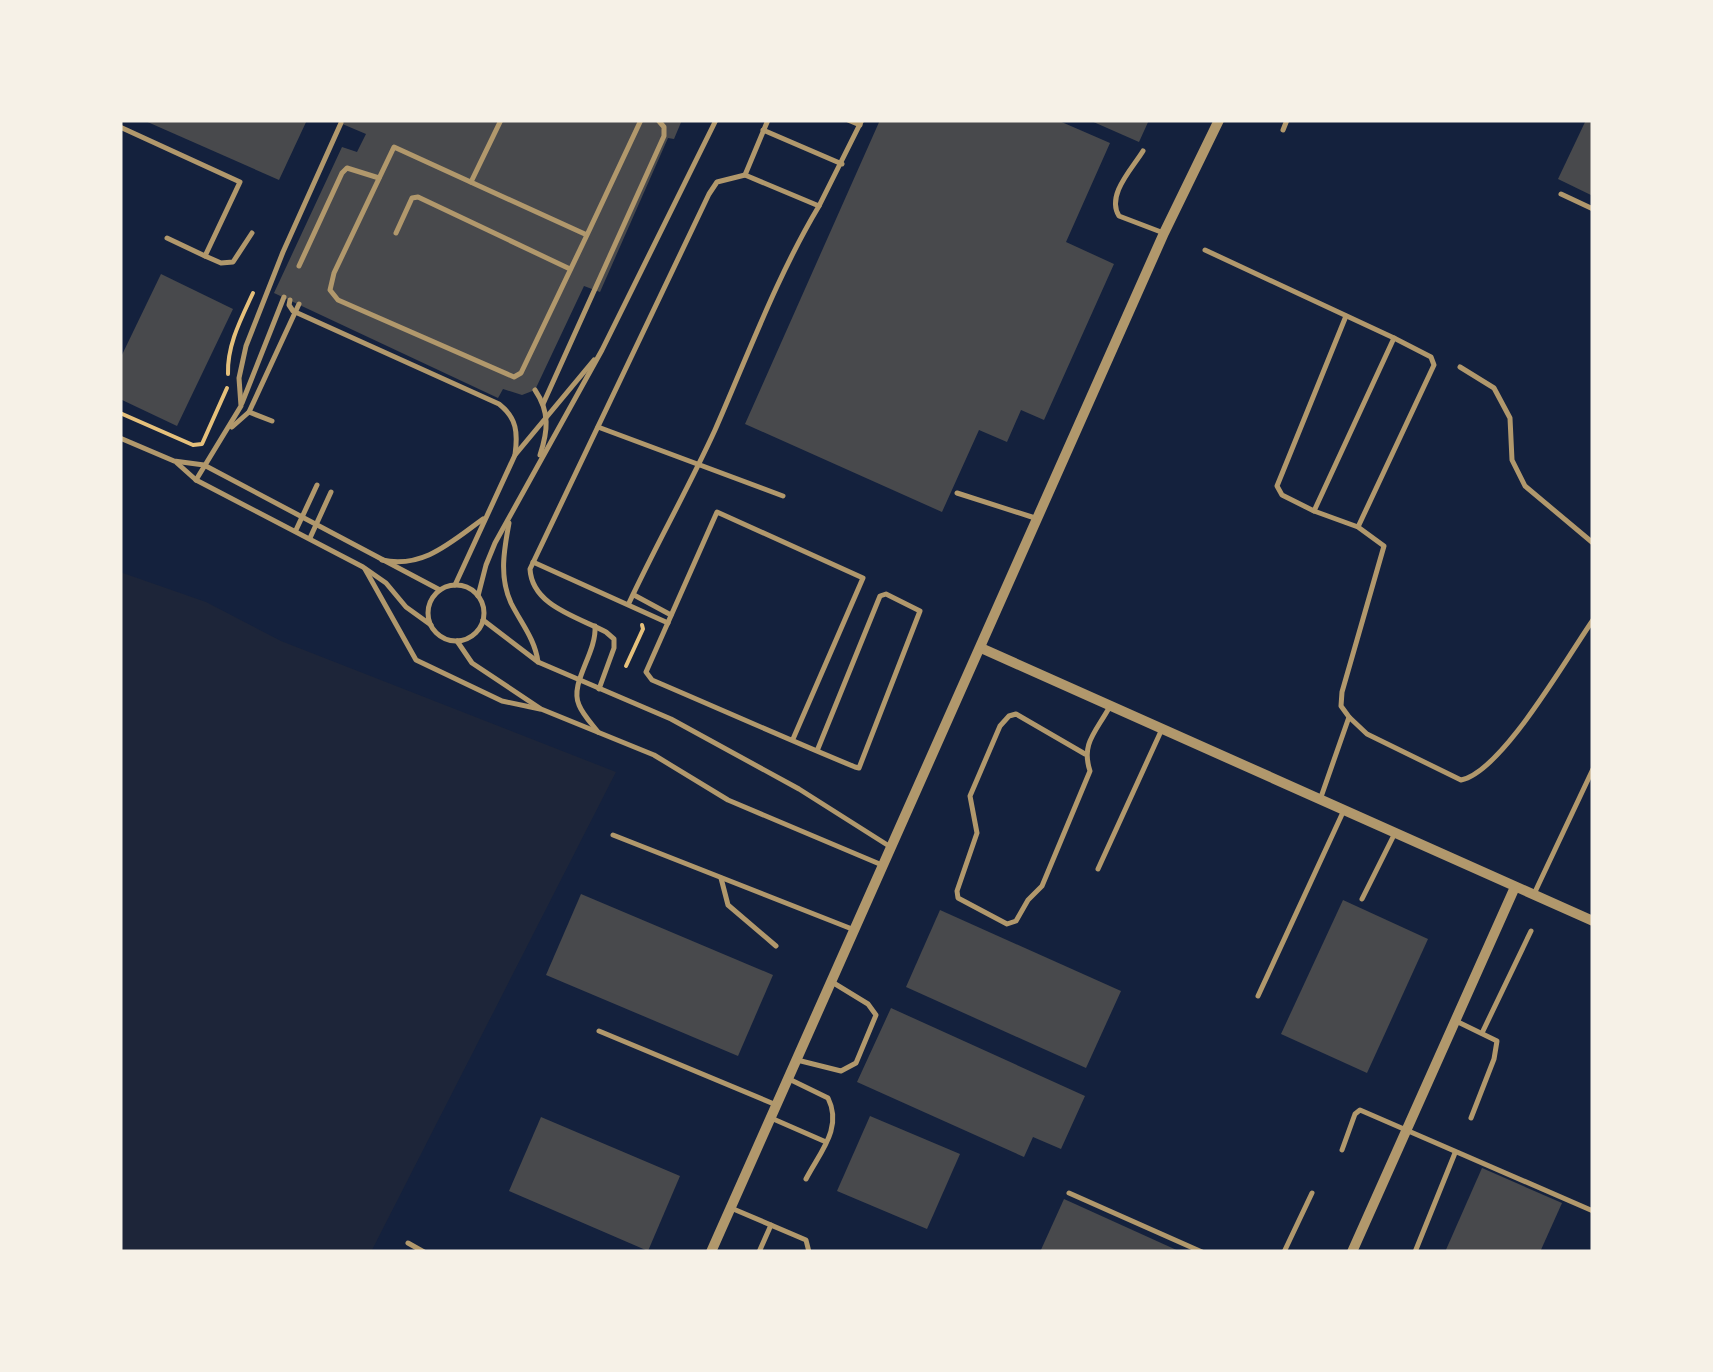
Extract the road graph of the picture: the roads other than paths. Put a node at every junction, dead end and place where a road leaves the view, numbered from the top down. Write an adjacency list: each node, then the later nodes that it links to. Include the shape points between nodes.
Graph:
1 (501, 120): 18 (lane)
2 (641, 120): 25 (lane)
3 (658, 120): 37 (lane, via 664,136)
4 (716, 120): 34 (lane)
5 (768, 120): 12 (lane)
6 (848, 120): 9 (lane)
7 (1219, 120): 24 (street)
8 (1287, 120): 13 (lane)
9 (861, 122): 15 (lane)
10 (341, 124): 38 (lane, via 246,346)
11 (120, 126): 28 (lane, via 240,182)
12 (763, 130): 15 (lane); 16 (lane)
13 (1282, 130)
14 (1144, 151): 24 (lane, via 1119,190 1115,210)
15 (842, 164): 20 (lane)
16 (745, 176): 20 (lane); 42 (lane, via 717,182 709,194)
17 (379, 178): 18 (lane, via 394,147); 29 (lane, via 356,169 342,172); 30 (lane, via 332,280 338,300 514,376)
18 (471, 182): 25 (lane)
19 (1561, 194): 21 (lane)
20 (819, 206): 48 (lane)
21 (1593, 208)
22 (252, 233): 28 (lane, via 233,262)
23 (396, 233): 30 (lane, via 418,197)
24 (1164, 233): 59 (street)
25 (586, 235): 30 (lane)
26 (167, 238): 28 (lane)
27 (1205, 250): 32 (lane)
28 (205, 256)
29 (298, 266)
30 (570, 269)
31 (299, 304): 39 (lane)
32 (1346, 316): 33 (lane); 55 (lane, via 1277,486)
33 (1394, 338): 55 (lane); 61 (lane, via 1431,356 1434,365)
34 (602, 350): 40 (lane); 47 (lane)
35 (1460, 367): 64 (lane, via 1494,388 1510,418 1512,460 1525,486)
36 (535, 390): 37 (lane)
37 (543, 404): 40 (lane)
38 (240, 406): 43 (lane); 45 (lane, via 287,298 293,310 500,404 516,426)
39 (249, 412): 41 (lane); 43 (lane)
40 (547, 415): 45 (lane); 47 (lane)
41 (272, 422)
42 (598, 426): 48 (lane); 66 (lane)
43 (228, 430): 49 (lane)
44 (120, 438): 46 (lane)
45 (515, 455): 57 (lane)
46 (174, 461): 49 (lane); 50 (lane)
47 (538, 463): 56 (lane)
48 (700, 463): 54 (lane); 70 (lane)
49 (204, 465): 50 (lane); 58 (lane)
50 (196, 480): 62 (lane)
51 (317, 485): 58 (lane)
52 (332, 492): 60 (lane)
53 (957, 493): 59 (lane)
54 (783, 496)
55 (1314, 511): 61 (lane)
56 (510, 516): 71 (lane); 81 (lane, via 505,586)
57 (485, 518): 65 (lane, via 427,557 406,564); 68 (lane)
58 (302, 519): 60 (lane); 62 (lane)
59 (1038, 519): 80 (street)
60 (315, 526): 63 (lane); 65 (lane)
61 (1358, 527): 86 (lane, via 1384,546 1342,692)
62 (296, 530): 63 (lane)
63 (310, 538): 67 (lane)
64 (1593, 543)
65 (374, 558): 69 (lane)
66 (532, 562): 72 (lane); 78 (lane, via 539,596)
67 (363, 567): 77 (lane); 85 (lane, via 416,660 502,701)
68 (455, 585): 69 (lane); 71 (lane)
69 (440, 590): 77 (lane, via 428,610)
70 (633, 594): 72 (lane); 73 (lane)
71 (478, 596): 74 (lane)
72 (629, 603): 76 (lane)
73 (671, 615): 76 (lane); 89 (lane, via 717,512 863,577)
74 (483, 620): 79 (lane, via 470,637); 81 (lane)
75 (1593, 620): 86 (lane, via 1544,694 1475,778 1462,780 1368,734)
76 (668, 623): 89 (lane, via 648,677)
77 (432, 625): 79 (lane)
78 (595, 626): 82 (lane, via 596,642); 83 (lane, via 615,644)
79 (456, 640): 85 (lane, via 472,663)
80 (981, 648): 84 (street); 97 (street)
81 (538, 662): 82 (lane)
82 (580, 681): 83 (lane); 88 (lane, via 579,706)
83 (598, 688): 97 (lane, via 680,724)
84 (1110, 706): 87 (street); 91 (lane)
85 (541, 709): 88 (lane)
86 (1348, 717): 93 (lane)
87 (1162, 729): 93 (street); 99 (lane)
88 (598, 732): 98 (lane, via 669,762 728,800)
89 (792, 740): 90 (lane)
90 (817, 751): 90 (lane, via 861,765 921,614 917,608 880,596)
91 (1085, 754): 91 (lane, via 1086,785 1042,886 1016,921 1006,924 958,898 978,833 970,796 1008,716 1016,714)
92 (1593, 768): 102 (lane)
93 (1320, 800): 94 (street)
94 (1344, 810): 95 (street); 109 (lane)
95 (1395, 833): 101 (street); 103 (lane)
96 (613, 835): 100 (lane)
97 (892, 847): 98 (street)
98 (884, 866): 105 (street)
99 (1098, 870)
100 (721, 878): 105 (lane); 107 (lane, via 728,905)
101 (1515, 886): 102 (street); 110 (street)
102 (1534, 894): 104 (street)
103 (1362, 899)
104 (1593, 920)
105 (855, 930): 108 (street)
106 (1531, 931): 112 (lane)
107 (776, 946)
108 (832, 982): 113 (street); 113 (lane, via 876,1015 856,1063 841,1071)
109 (1258, 996)
110 (1455, 1020): 112 (lane); 118 (street)
111 (599, 1031): 115 (lane)
112 (1482, 1033): 117 (lane, via 1497,1042)
113 (797, 1060): 114 (street)
114 (789, 1079): 115 (street); 119 (lane, via 828,1098 836,1126)
115 (777, 1105): 116 (street)
116 (771, 1118): 119 (lane); 125 (street)
117 (1471, 1118)
118 (1406, 1130): 120 (lane, via 1360,1110); 121 (lane); 135 (street)
119 (826, 1142): 122 (lane)
120 (1342, 1150)
121 (1455, 1153): 126 (lane); 136 (lane)
122 (806, 1179)
123 (1069, 1193): 133 (lane)
124 (1312, 1193): 134 (lane)
125 (731, 1208): 127 (lane); 130 (street)
126 (1593, 1211)
127 (771, 1225): 131 (lane); 132 (lane, via 806,1240)
128 (408, 1243): 129 (lane)
129 (424, 1252)
130 (712, 1252)
131 (760, 1252)
132 (810, 1252)
133 (1202, 1252)
134 (1284, 1252)
135 (1352, 1252)
136 (1414, 1252)

